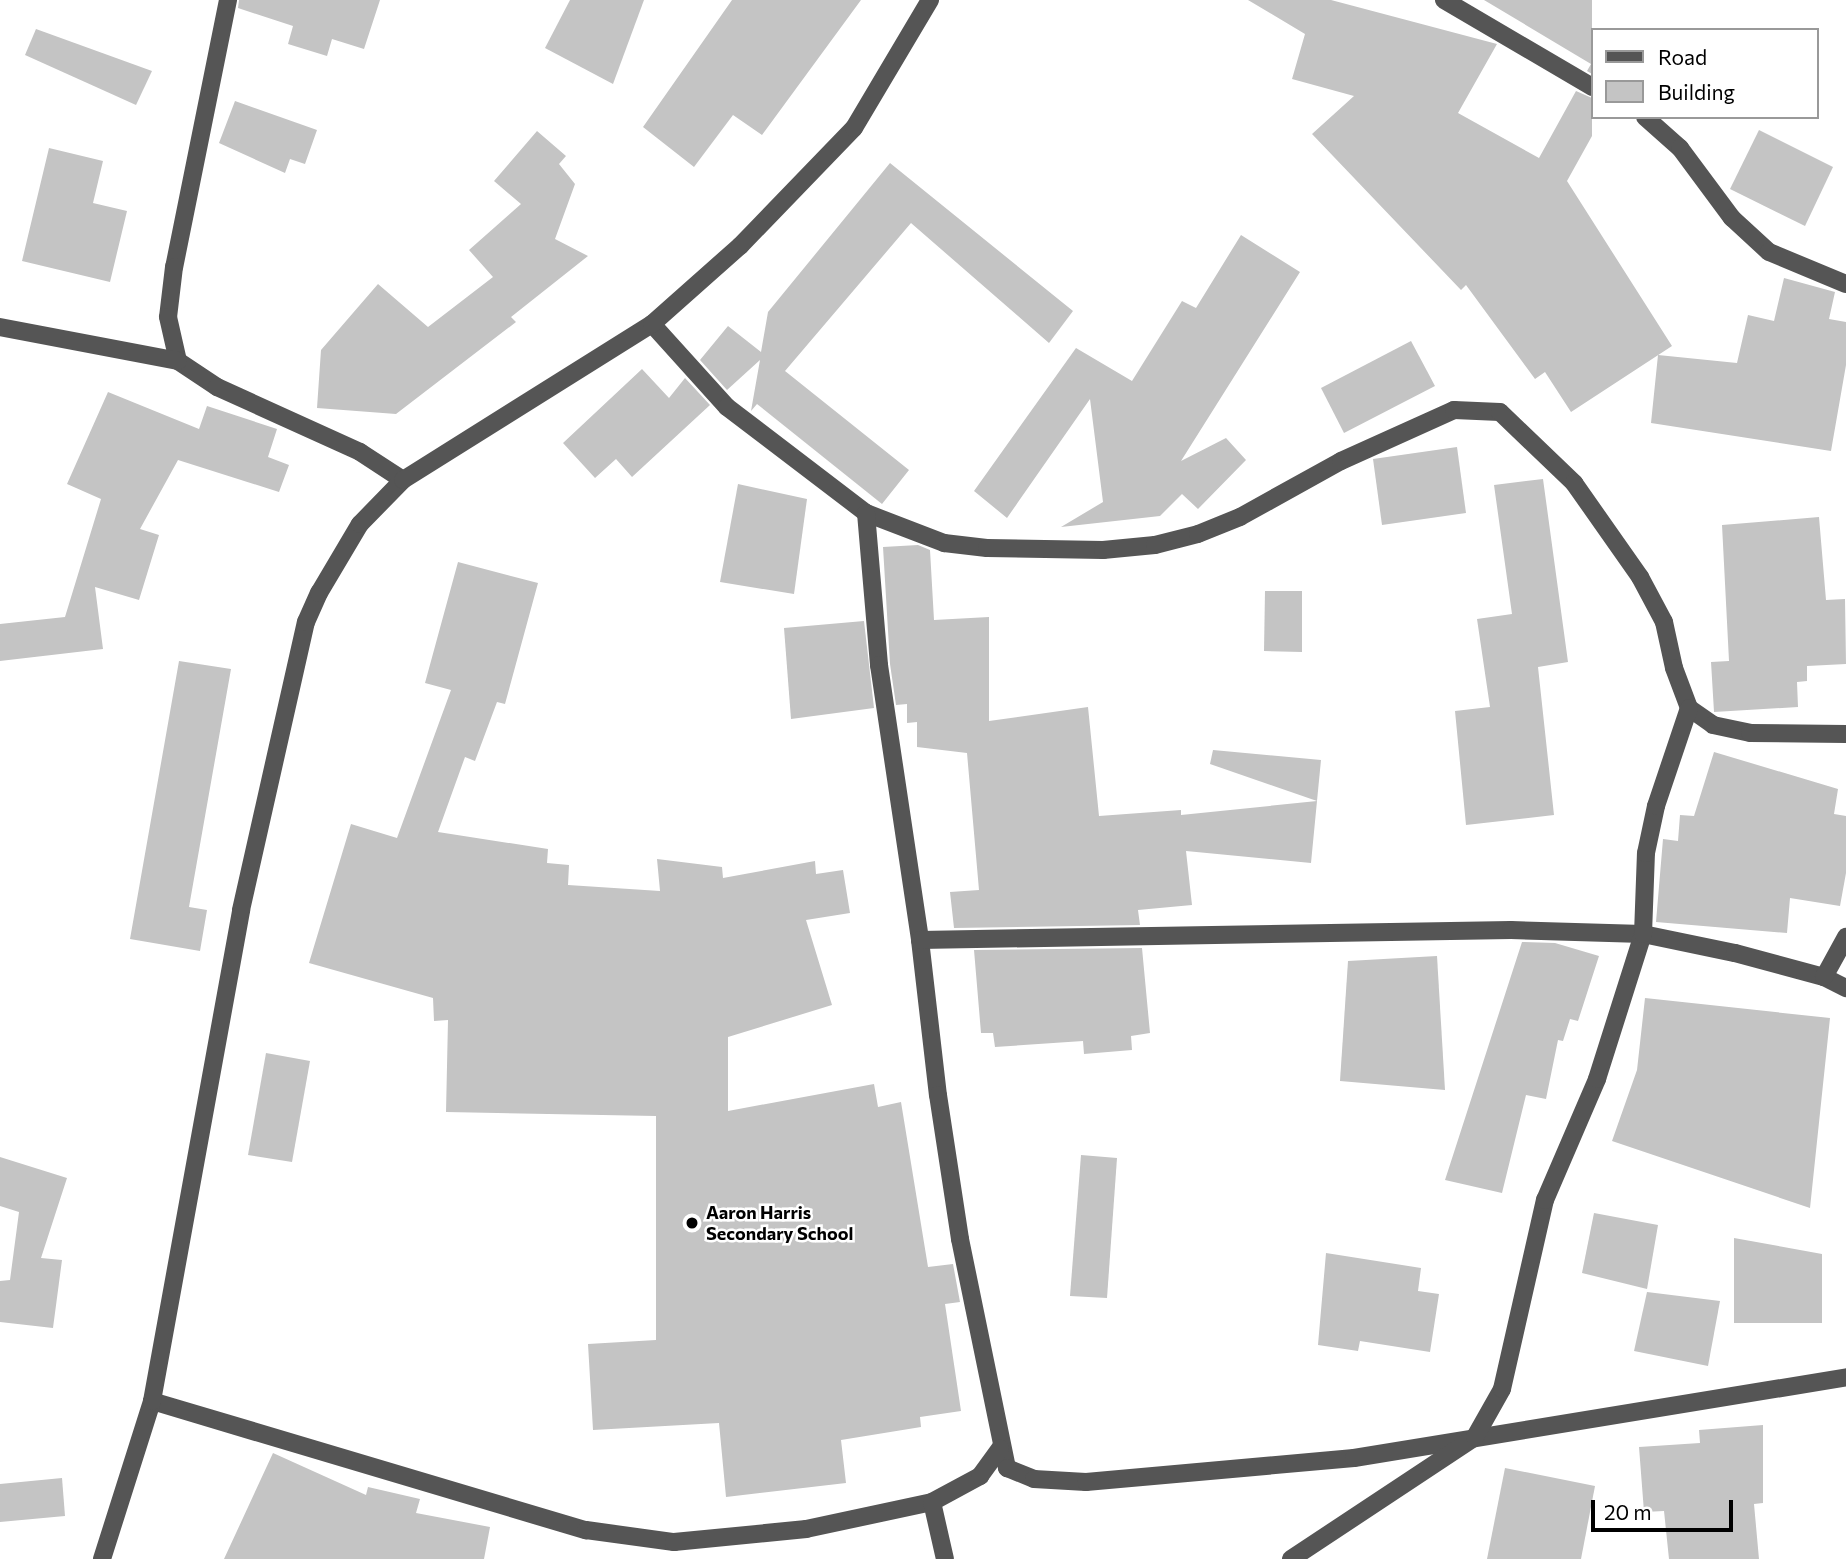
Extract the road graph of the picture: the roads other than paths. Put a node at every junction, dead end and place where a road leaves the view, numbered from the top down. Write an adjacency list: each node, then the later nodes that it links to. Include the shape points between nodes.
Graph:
1 (228, 0): 9 (street, via 173,280 168,317)
2 (930, 0): 7 (street, via 854,128 740,246)
3 (1444, 0): 4 (street)
4 (1590, 87)
5 (1647, 119): 6 (street, via 1680,148 1732,218 1769,253)
6 (1846, 284)
7 (652, 324): 10 (street); 11 (street, via 727,407)
8 (0, 327): 9 (street)
9 (178, 361): 10 (street, via 217,387 360,452)
10 (403, 480): 20 (street, via 360,524 306,622 241,910)
11 (866, 513): 12 (street, via 944,543 987,548 1065,551 1155,545 1240,517 1340,461 1454,410 1500,412 1574,483 1640,577 1664,622); 16 (street, via 879,665)
12 (1689, 708): 13 (street, via 1713,725 1750,733); 14 (street, via 1656,806 1646,853)
13 (1846, 734)
14 (1643, 934): 16 (street, via 1511,930); 17 (street); 21 (street, via 1597,1079 1545,1200 1502,1389)
15 (1846, 937): 17 (street)
16 (920, 940): 22 (street, via 958,1226)
17 (1824, 977): 18 (street)
18 (1846, 988)
19 (1846, 1377): 21 (street)
20 (152, 1401): 23 (street, via 586,1530 674,1542 806,1529); 24 (street)
21 (1475, 1437): 22 (street, via 1354,1458 1086,1482 1034,1479 1007,1468); 26 (street)
22 (1000, 1448): 23 (street, via 980,1476)
23 (933, 1502): 25 (street)
24 (102, 1559)
25 (944, 1559)
26 (1291, 1559)

